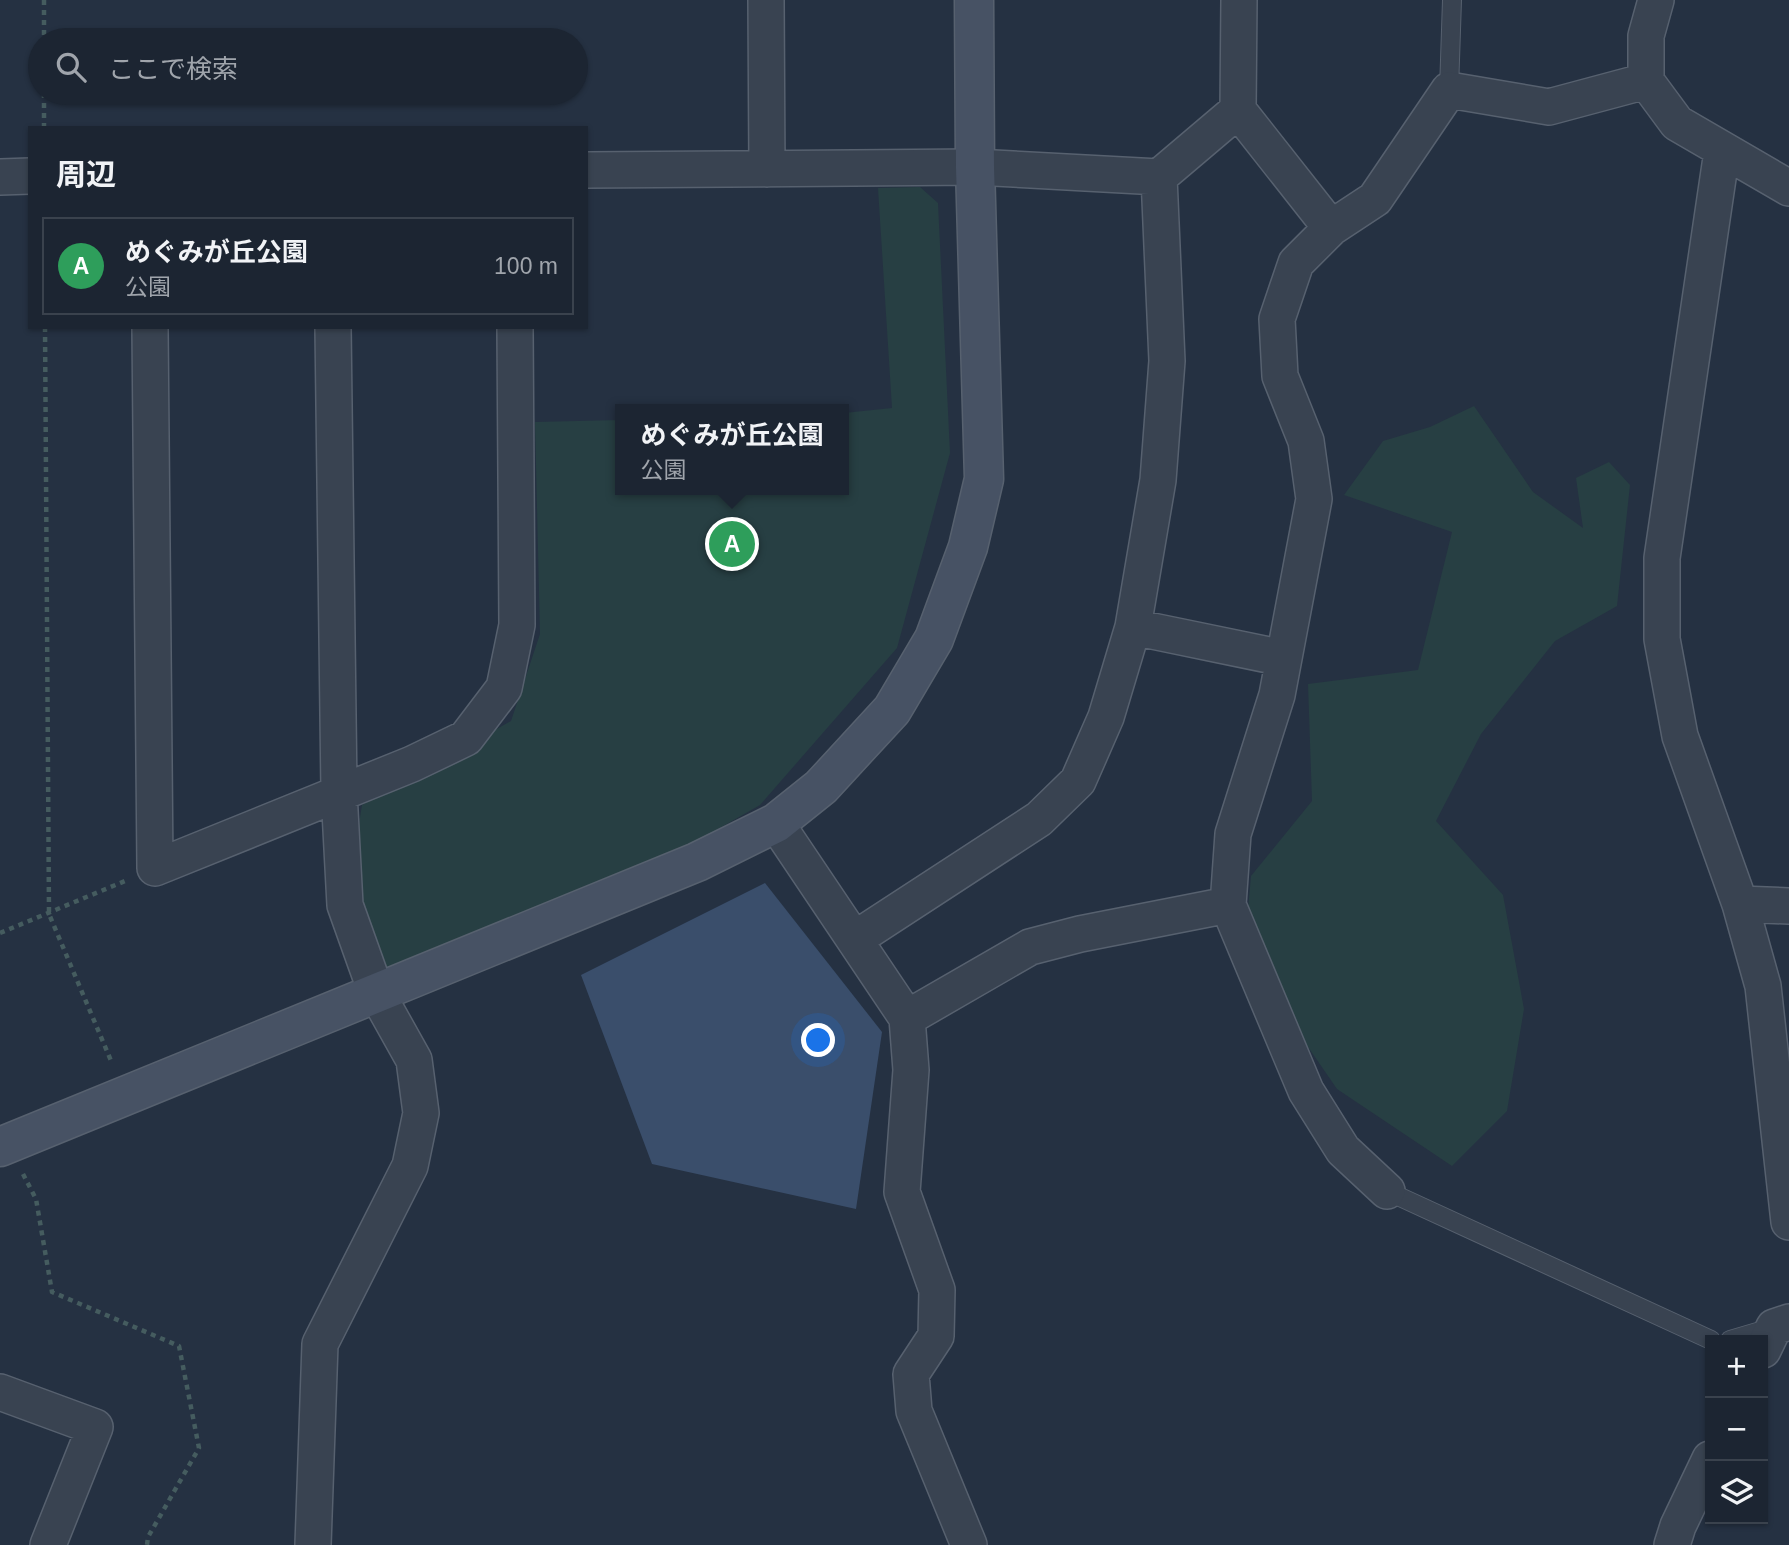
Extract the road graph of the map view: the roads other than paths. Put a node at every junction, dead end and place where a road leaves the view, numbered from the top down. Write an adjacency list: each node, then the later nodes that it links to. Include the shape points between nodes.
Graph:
1 (766, 0): 11 (street)
2 (974, 0): 10 (street)
3 (1239, 0): 8 (street)
4 (1452, 0): 7 (lane)
5 (1656, 0): 6 (street, via 1646,36)
6 (1646, 81): 7 (street, via 1549,107); 9 (street, via 1677,123)
7 (1449, 90): 17 (street, via 1375,199)
8 (1238, 110): 15 (street); 17 (street)
9 (1722, 152): 16 (street); 25 (street, via 1662,558 1662,639 1680,736)
10 (975, 167): 11 (street); 15 (street); 24 (street, via 984,479 968,547 934,639 892,710 821,787)
11 (767, 169): 12 (street)
12 (588, 170)
13 (28, 176): 14 (street)
14 (0, 177)
15 (1159, 177): 21 (street, via 1167,361 1158,480)
16 (1789, 188)
17 (1331, 228): 22 (street, via 1296,263 1277,319 1280,376 1306,441 1314,499)
18 (150, 329): 23 (street, via 155,868)
19 (333, 329): 23 (street)
20 (515, 329): 23 (street, via 517,625 504,688 467,738)
21 (1133, 627): 22 (street); 28 (street, via 1106,717 1078,781 1039,819)
22 (1283, 658): 26 (street, via 1277,695 1233,834)
23 (339, 792): 29 (street, via 345,905)
24 (776, 823): 28 (street); 29 (street, via 697,862)
25 (1740, 904): 27 (street); 33 (street, via 1763,986)
26 (1228, 905): 30 (street, via 1030,947); 32 (street, via 1306,1091 1343,1150)
27 (1789, 906)
28 (855, 939): 30 (street)
29 (376, 992): 31 (street); 38 (street, via 414,1060 421,1113 410,1166 320,1344)
30 (907, 1018): 39 (street, via 911,1070 902,1192 937,1290 936,1336 911,1374 914,1411)
31 (0, 1147)
32 (1387, 1191): 34 (lane)
33 (1789, 1222)
34 (1705, 1337)
35 (0, 1392): 37 (street, via 95,1427)
36 (1709, 1461): 40 (street)
37 (48, 1545)
38 (313, 1545)
39 (969, 1545)
40 (1672, 1545)

